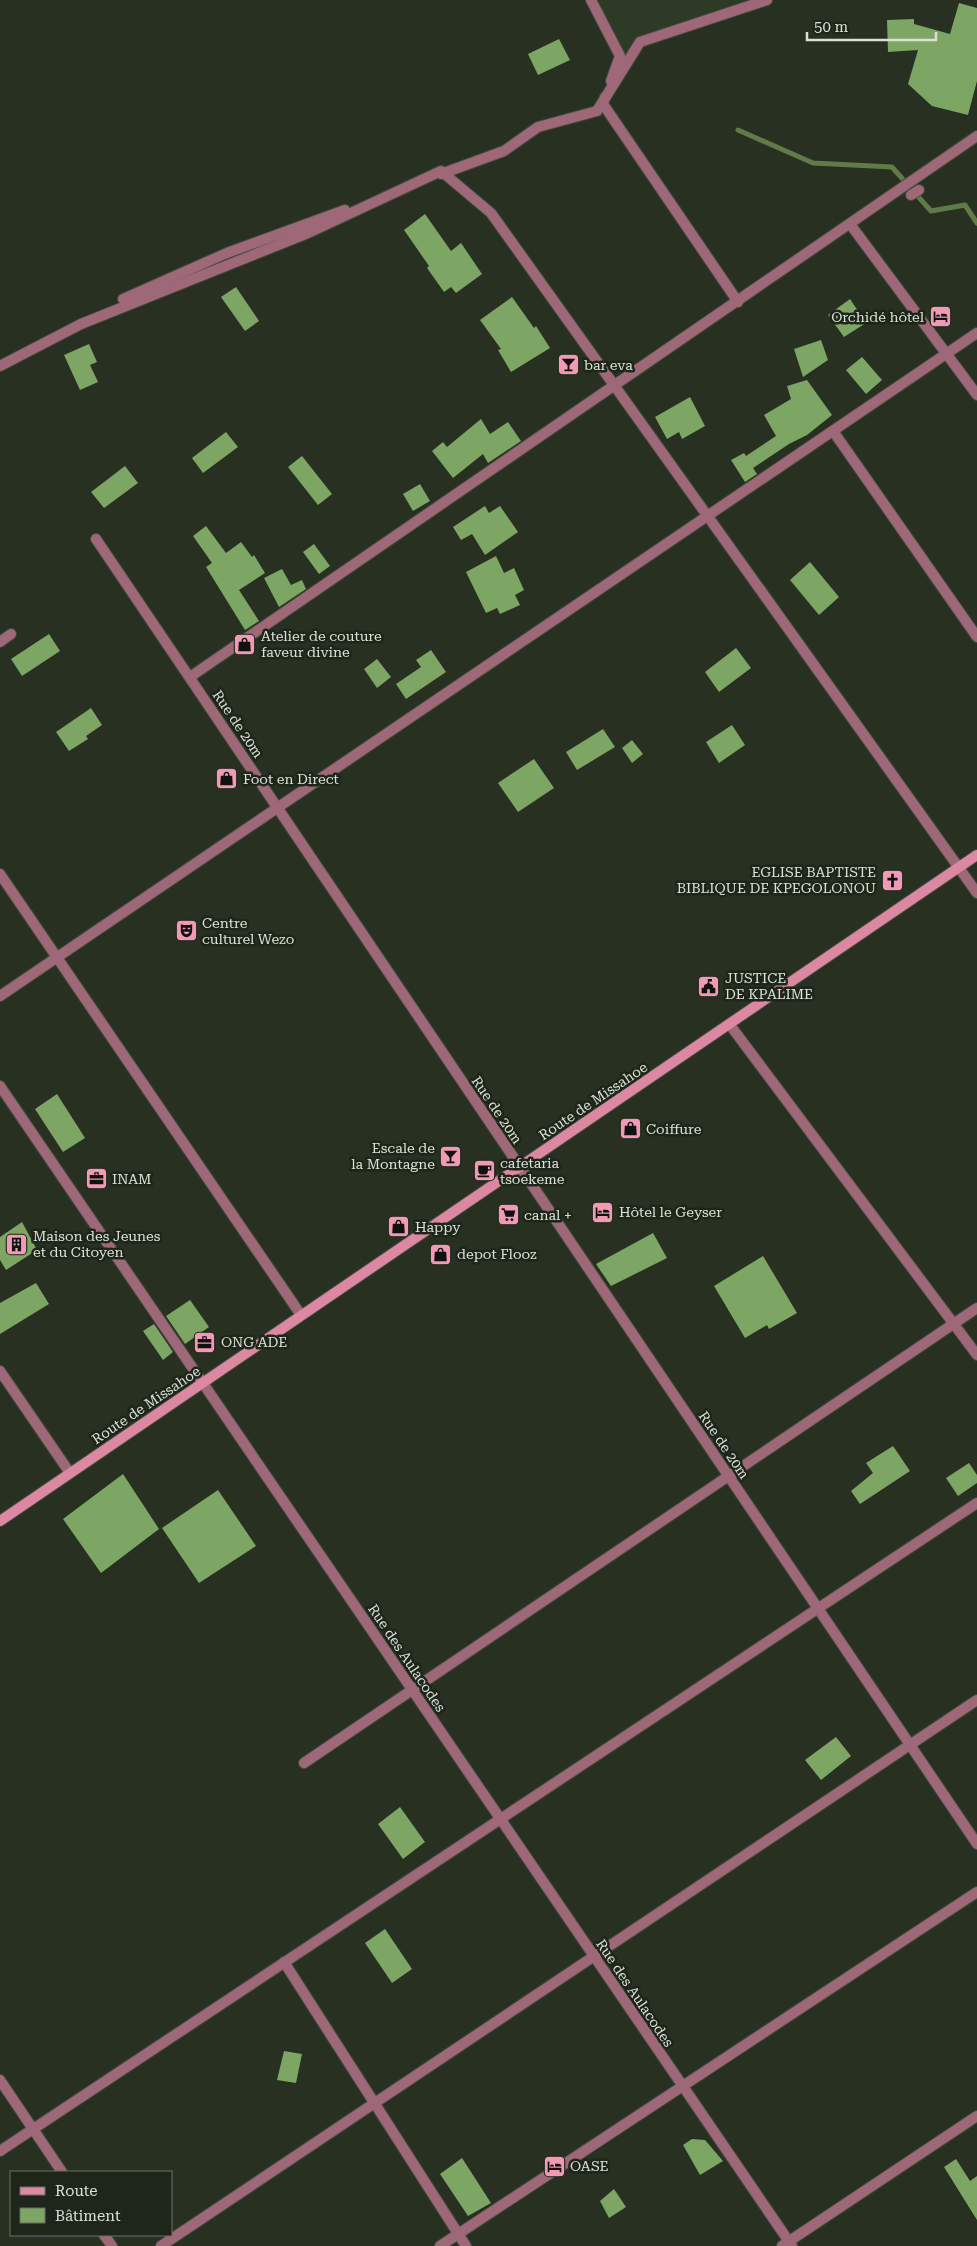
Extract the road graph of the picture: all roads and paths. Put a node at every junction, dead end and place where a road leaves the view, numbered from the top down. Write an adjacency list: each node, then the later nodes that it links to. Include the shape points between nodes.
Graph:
1 (591, 0): 4 (street)
2 (753, 0): 4 (street)
3 (767, 0): 7 (street, via 640,42 597,111 538,127 504,151 227,253)
4 (620, 56): 8 (street, via 603,104)
5 (977, 136): 6 (street)
6 (850, 224): 8 (street); 10 (street)
7 (123, 299)
8 (738, 302): 12 (street)
9 (977, 333): 10 (street)
10 (946, 354): 13 (street); 14 (street)
11 (0, 366): 12 (street, via 81,324 308,234 442,171 491,213)
12 (615, 386): 15 (street); 20 (street)
13 (977, 395)
14 (833, 431): 15 (street); 18 (street)
15 (708, 516): 21 (street); 23 (street)
16 (96, 539): 20 (street, Rue de 20m)
17 (11, 634): 19 (street)
18 (977, 637)
19 (0, 642)
20 (190, 677): 21 (street, Rue de 20m)
21 (277, 808): 26 (street); 30 (street, Rue de 20m)
22 (977, 855): 23 (main road, Route de Missahoe)
23 (959, 867): 25 (street); 28 (main road, Route de Missahoe)
24 (0, 874): 26 (street)
25 (977, 893)
26 (57, 957): 27 (street); 32 (street)
27 (0, 996)
28 (730, 1025): 30 (main road, Route de Missahoe); 33 (street)
29 (0, 1086): 36 (street, Rue des Aulacodes)
30 (519, 1167): 32 (main road, Route de Missahoe); 38 (street, Rue de 20m)
31 (977, 1308): 33 (street)
32 (301, 1315): 36 (main road, Route de Missahoe)
33 (954, 1324): 34 (street); 38 (street)
34 (977, 1355)
35 (0, 1371): 37 (street)
36 (202, 1384): 37 (main road, Route de Missahoe); 42 (street, Rue des Aulacodes)
37 (70, 1473): 40 (main road, Route de Missahoe)
38 (728, 1476): 41 (street, Rue de 20m); 42 (street)
39 (977, 1503): 41 (street)
40 (0, 1521)
41 (818, 1608): 44 (street, Rue de 20m); 46 (street)
42 (412, 1690): 45 (street); 46 (street, Rue des Aulacodes)
43 (977, 1700): 44 (street)
44 (910, 1745): 47 (street, Rue de 20m); 49 (street)
45 (304, 1763)
46 (500, 1819): 49 (street, Rue des Aulacodes); 50 (street)
47 (977, 1844)
48 (977, 1892): 52 (street)
49 (594, 1956): 52 (street, Rue des Aulacodes); 53 (street)
50 (284, 1962): 53 (street); 55 (street)
51 (0, 2080): 55 (street)
52 (682, 2086): 58 (street); 59 (street, Rue des Aulacodes)
53 (374, 2103): 58 (street); 60 (street)
54 (977, 2116): 59 (street)
55 (33, 2130): 56 (street); 57 (street)
56 (0, 2151)
57 (61, 2171)
58 (458, 2234): 61 (street); 62 (street)
59 (787, 2244)
60 (161, 2246)
61 (440, 2246)
62 (466, 2246)

